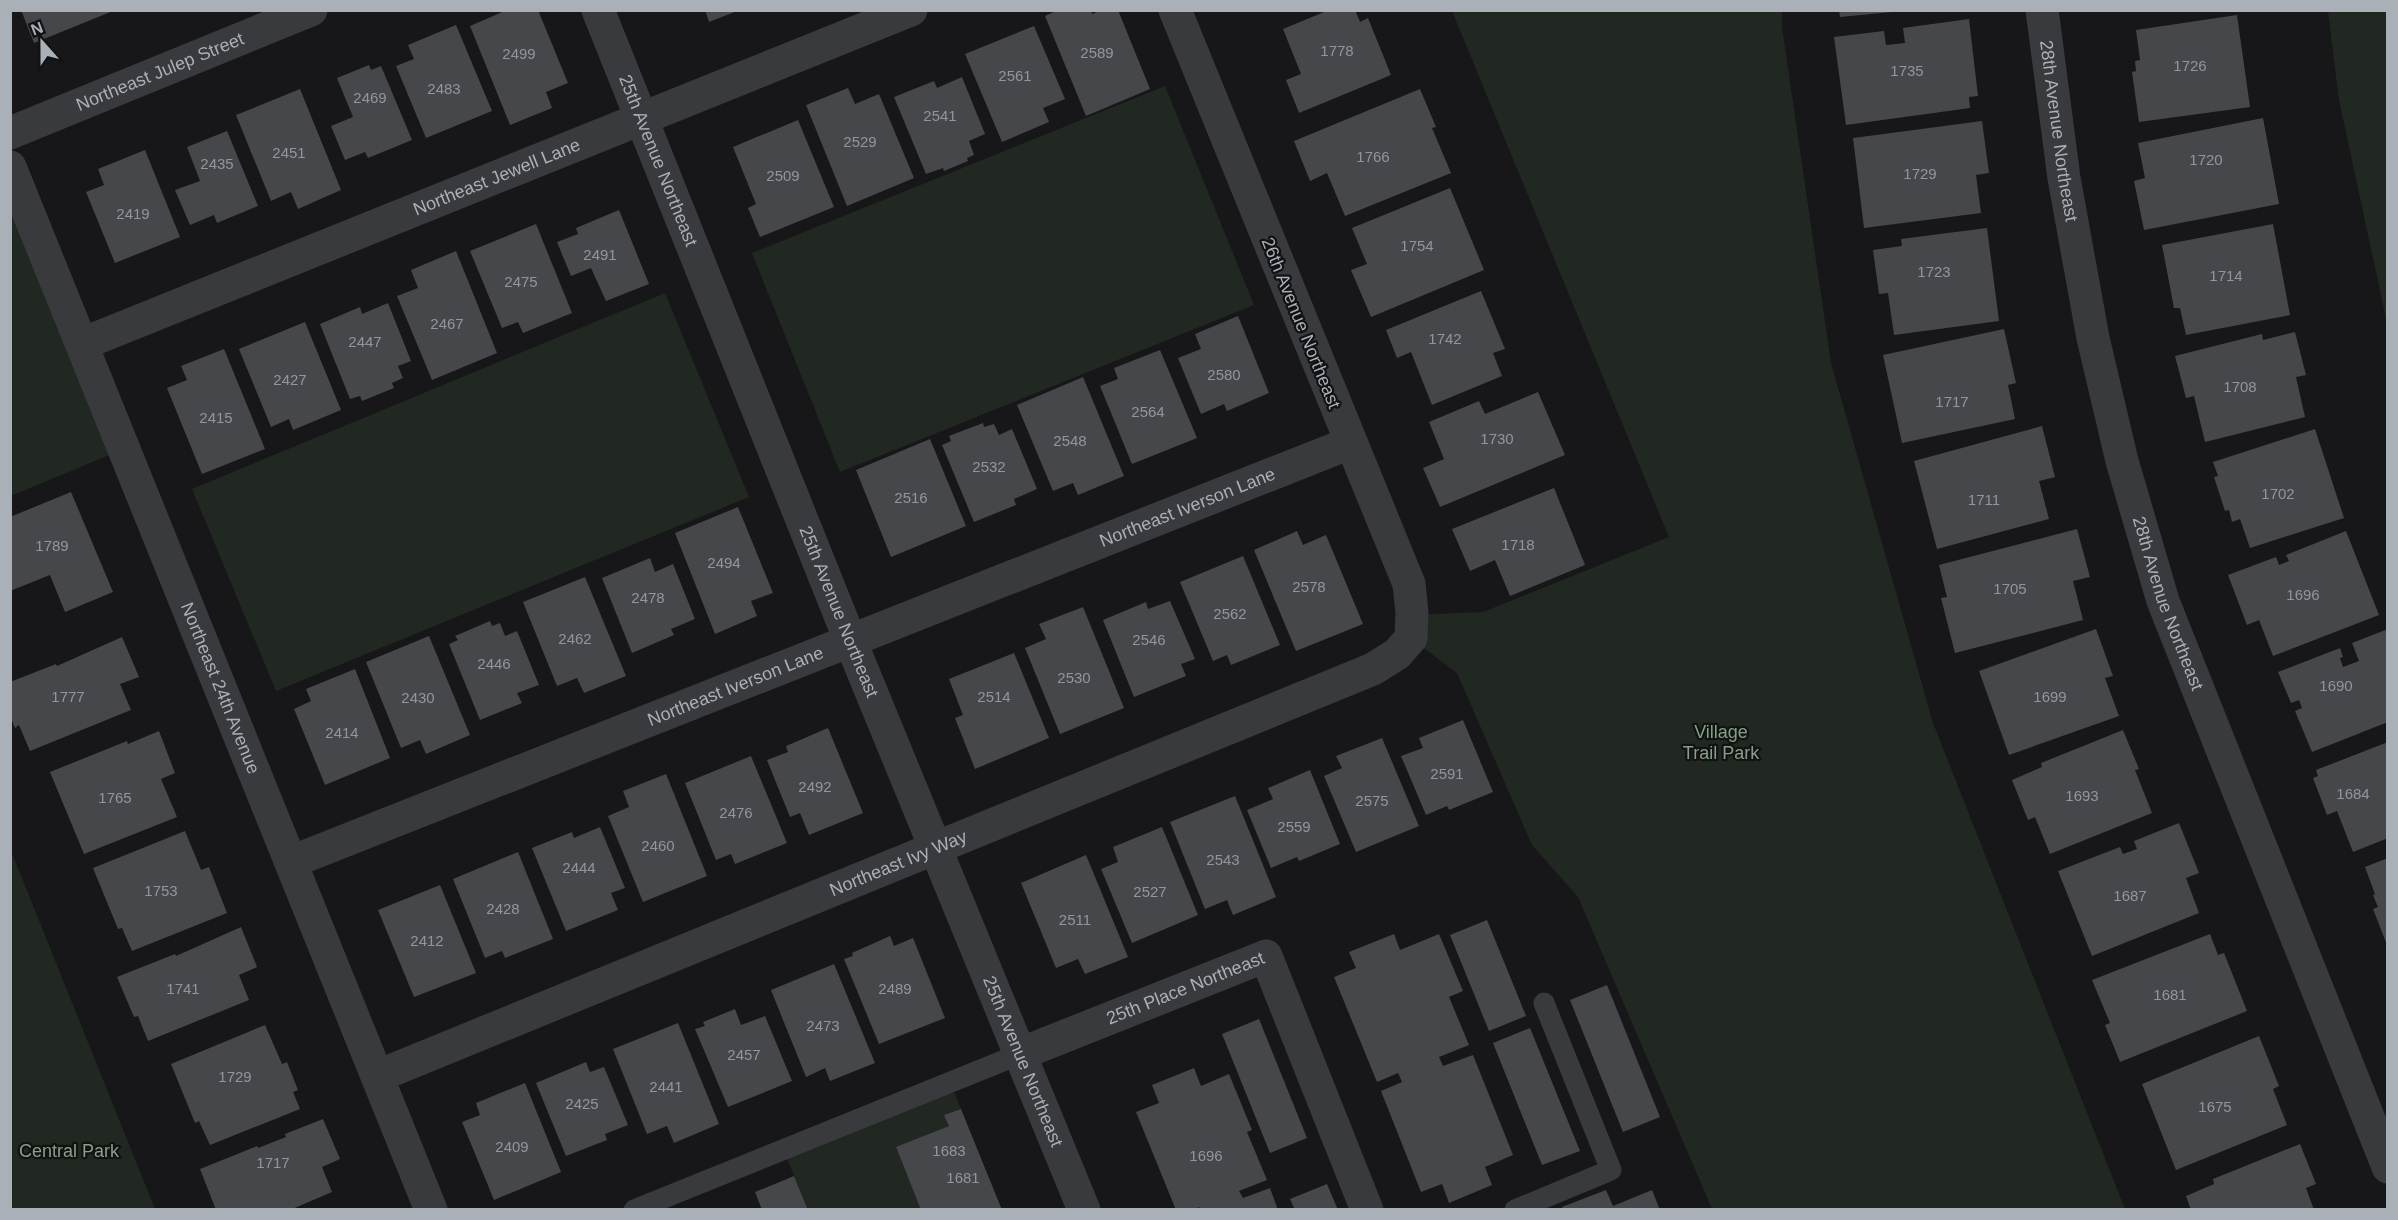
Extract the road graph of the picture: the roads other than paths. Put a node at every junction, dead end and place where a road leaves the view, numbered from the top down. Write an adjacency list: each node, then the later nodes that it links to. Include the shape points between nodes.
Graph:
1 (311, 10): 7 (street, Northeast Julep Street)
2 (598, 10): 6 (street, 25th Avenue Northeast)
3 (911, 10): 6 (street, Northeast Jewell Lane)
4 (1175, 10): 10 (street, 26th Avenue Northeast)
5 (2042, 10): 18 (street, 28th Avenue Northeast, via 2064,178 2093,338 2122,461 2163,601)
6 (642, 119): 9 (street, Northeast Jewell Lane); 12 (street, 25th Avenue Northeast)
7 (10, 133)
8 (10, 168): 9 (street, Northeast 24th Avenue)
9 (82, 344): 14 (street, Northeast 24th Avenue)
10 (1350, 443): 11 (street, 26th Avenue Northeast, via 1409,584); 12 (street, Northeast Iverson Lane)
11 (1411, 638): 13 (street, Northeast Ivy Way, via 1373,669)
12 (850, 640): 13 (street, 25th Avenue Northeast); 14 (street, Northeast Iverson Lane)
13 (936, 849): 16 (street, 25th Avenue Northeast); 17 (street, Northeast Ivy Way)
14 (291, 862): 17 (street, Northeast 24th Avenue)
15 (1544, 1004): 23 (lane, via 1611,1170)
16 (1020, 1054): 20 (lane); 21 (street, 25th Avenue Northeast); 22 (street, 25th Place Northeast, via 1266,956)
17 (378, 1076): 19 (street, Northeast 24th Avenue)
18 (2388, 1167)
19 (430, 1209)
20 (634, 1209)
21 (1084, 1209)
22 (1366, 1209)
23 (1515, 1209)

